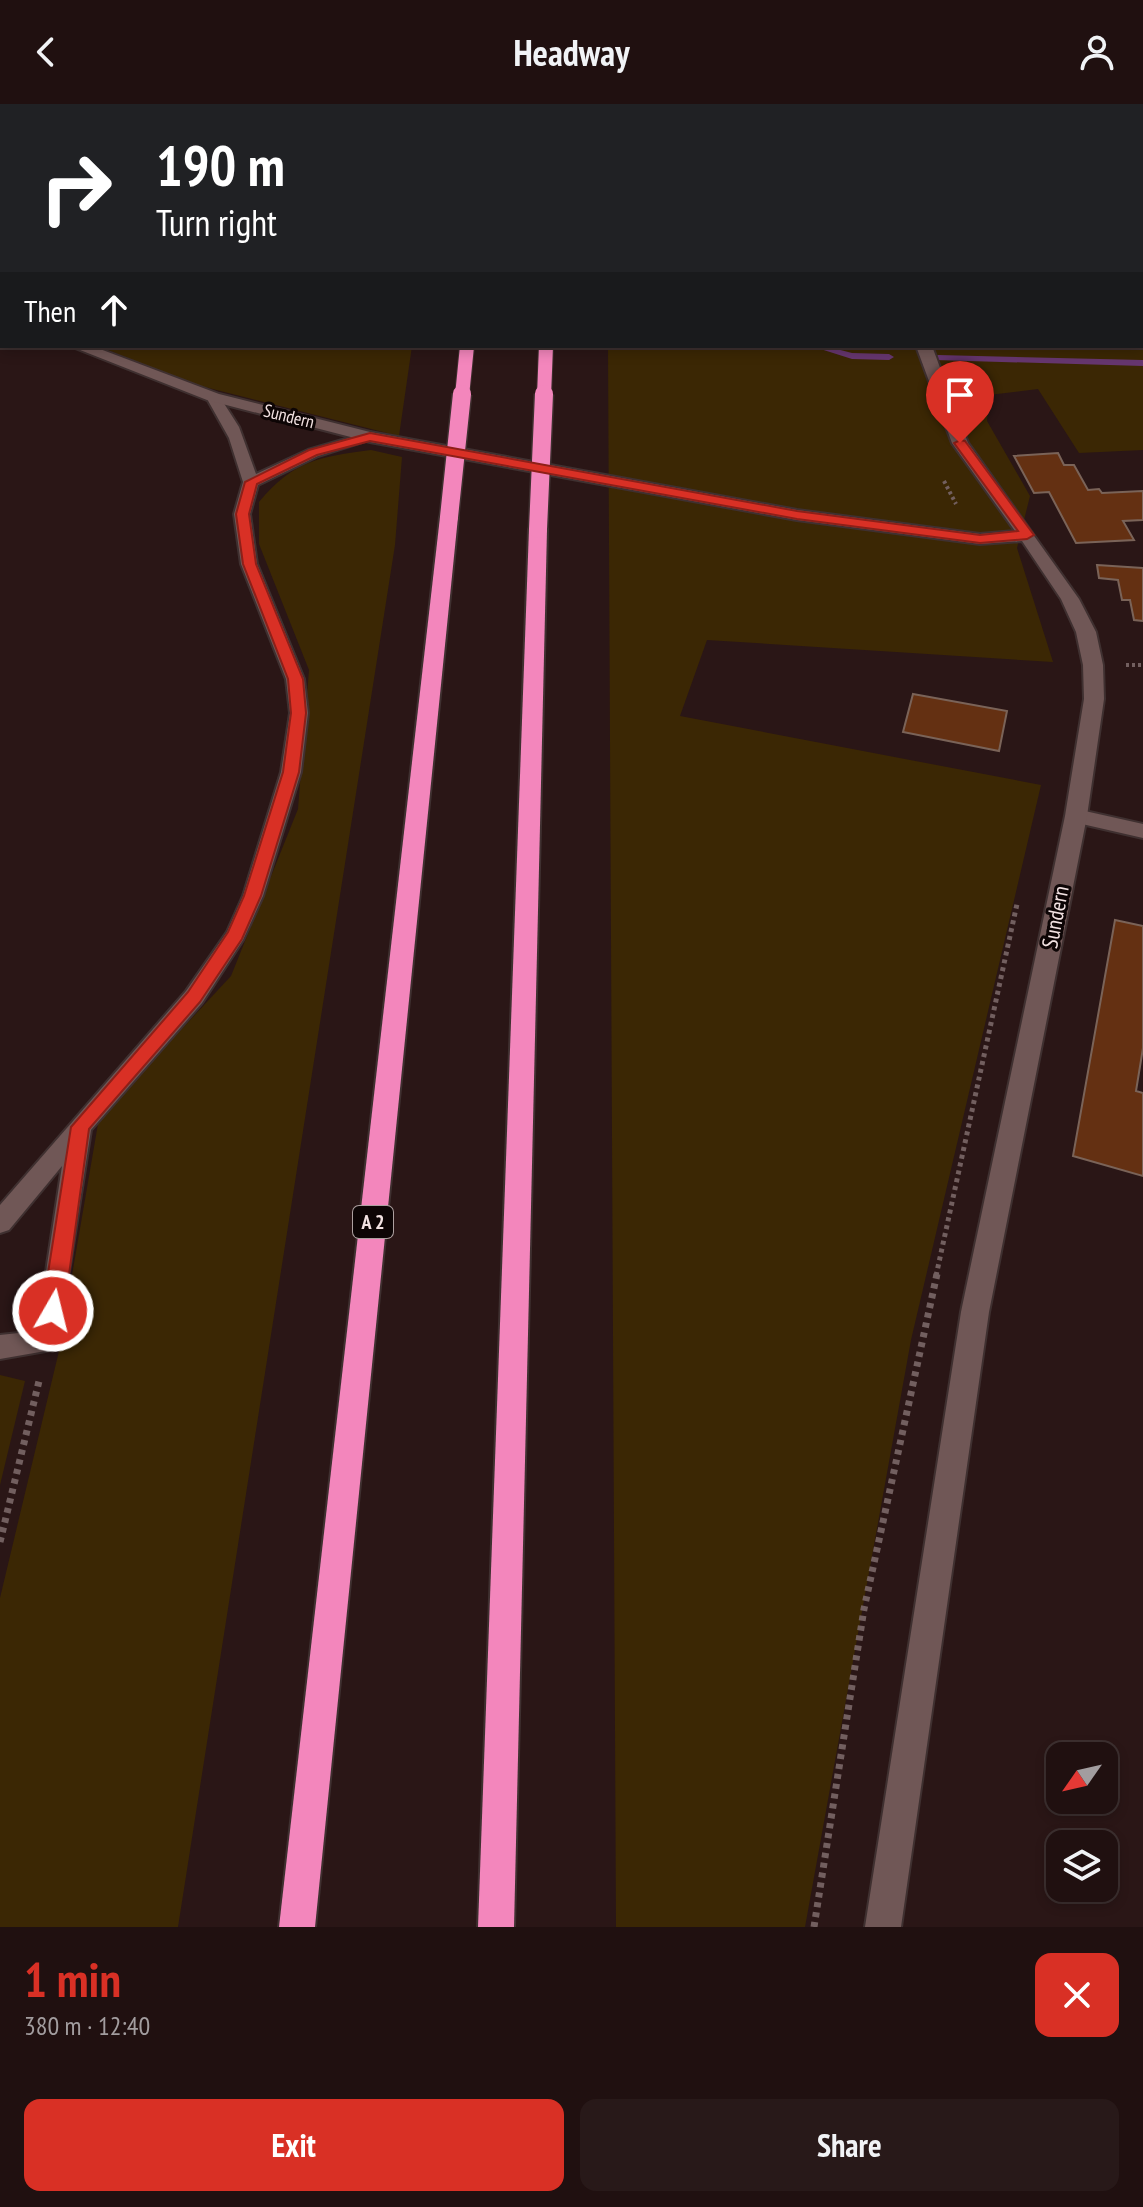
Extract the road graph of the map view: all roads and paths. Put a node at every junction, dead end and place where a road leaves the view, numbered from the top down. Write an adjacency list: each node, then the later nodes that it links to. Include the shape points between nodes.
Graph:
1 (83, 348): 5 (street, Sundern)
2 (467, 348): 19 (highway, A 2, bridge)
3 (546, 348): 20 (highway, bridge)
4 (925, 348): 9 (street, Sundern, via 960,443)
5 (213, 397): 6 (street, Sundern); 8 (lane, via 239,441)
6 (370, 437): 8 (lane, via 313,453); 10 (street, Sundern, via 797,515)
7 (939, 469): 10 (path)
8 (251, 482): 14 (lane, via 242,514 249,564 295,679 299,713 291,772 253,896 229,945 194,997)
9 (1027, 535): 10 (street, Sundern); 11 (street, Sundern, via 1070,599 1086,632 1093,665 1094,699)
10 (980, 539)
11 (1076, 816): 12 (lane); 22 (street, Sundern, via 975,1312)
12 (1143, 831)
13 (1017, 901): 21 (path, via 864,1609)
14 (80, 1127): 15 (lane); 16 (lane)
15 (0, 1223)
16 (48, 1341): 17 (lane); 18 (path)
17 (0, 1347)
18 (0, 1542)
19 (297, 1927)
20 (496, 1927)
21 (814, 1927)
22 (883, 1927)

